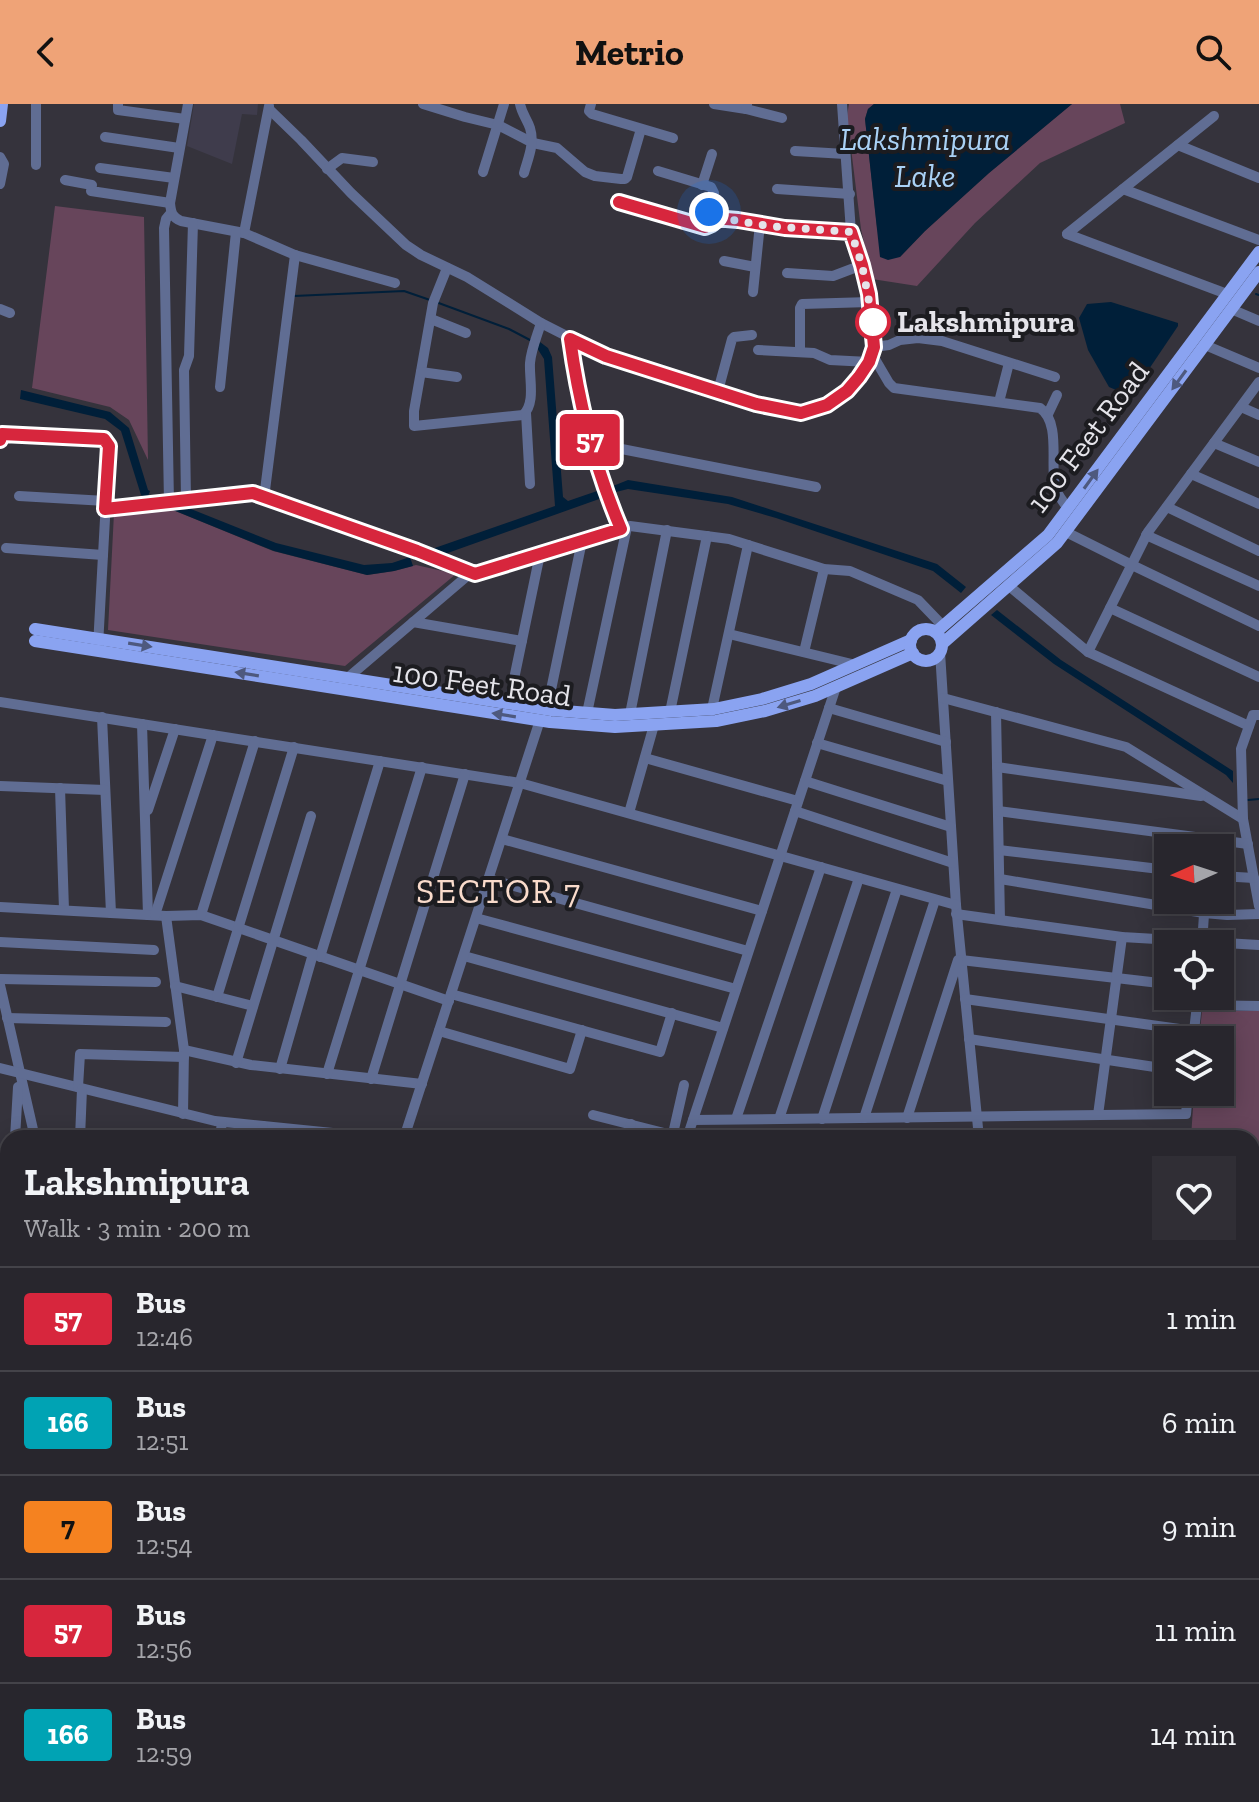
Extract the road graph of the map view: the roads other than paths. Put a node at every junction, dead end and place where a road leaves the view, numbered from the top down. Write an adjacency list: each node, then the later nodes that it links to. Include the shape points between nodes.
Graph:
1 (2, 104): 16 (main road)
2 (36, 104): 29 (street)
3 (118, 104): 15 (street, via 118,110)
4 (188, 104): 15 (street)
5 (423, 104): 17 (street)
6 (504, 104): 17 (street)
7 (520, 104): 21 (street)
8 (591, 104): 18 (street, via 592,114)
9 (714, 104): 12 (street)
10 (842, 104): 26 (street)
11 (269, 106): 31 (street); 48 (street)
12 (747, 106): 14 (street)
13 (1214, 116): 22 (street)
14 (782, 118)
15 (185, 119): 23 (street)
16 (0, 121)
17 (498, 125): 21 (street); 33 (street)
18 (641, 129): 20 (street); 21 (street, via 625,179 595,176 557,148)
19 (105, 137): 23 (street)
20 (673, 138)
21 (533, 143): 34 (street)
22 (1178, 145): 36 (street); 41 (street)
23 (179, 148): 35 (street)
24 (795, 151): 26 (street)
25 (712, 154): 39 (street)
26 (845, 154): 42 (street)
27 (0, 157): 38 (street)
28 (373, 162): 31 (street, via 342,158)
29 (36, 165)
30 (100, 168): 35 (street)
31 (327, 169): 56 (street, via 406,245)
32 (658, 171): 39 (street)
33 (483, 172)
34 (524, 173)
35 (174, 178): 44 (street)
36 (1259, 178)
37 (65, 180): 44 (street)
38 (0, 184)
39 (702, 185): 45 (street, via 714,191 709,212)
40 (777, 189): 42 (street)
41 (1123, 189): 50 (street); 61 (street, via 1067,234)
42 (850, 194): 49 (street)
43 (619, 202): 45 (street, via 705,227)
44 (170, 208): 46 (street, via 174,217); 97 (street, via 164,228)
45 (714, 218): 47 (street)
46 (193, 223): 48 (street); 97 (street, via 189,356)
47 (760, 224): 49 (street); 55 (street)
48 (240, 232): 52 (street); 80 (street)
49 (851, 232): 54 (street)
50 (1259, 240)
51 (1259, 252): 61 (main road, 100 Feet Road)
52 (295, 255): 59 (street); 96 (street)
53 (724, 261): 55 (street)
54 (862, 265): 57 (street, via 833,276); 62 (street)
55 (755, 267): 60 (street)
56 (447, 268): 64 (street); 66 (street)
57 (787, 273)
58 (1258, 276): 63 (main road, 100 Feet Road)
59 (395, 283)
60 (753, 292)
61 (1227, 294): 101 (main road, 100 Feet Road, one-way to 61)
62 (870, 302): 72 (street, via 802,304); 73 (street)
63 (1231, 309): 65 (street); 70 (main road, 100 Feet Road)
64 (431, 319): 67 (street); 76 (street)
65 (1259, 321)
66 (541, 323): 69 (street); 85 (street, via 530,360)
67 (466, 333)
68 (752, 335): 81 (street, via 732,339)
69 (570, 339): 81 (street, via 606,356); 89 (street)
70 (1205, 345): 75 (street); 104 (main road, 100 Feet Road, one-way to 104)
71 (758, 350): 72 (street)
72 (800, 352): 73 (street, via 830,360)
73 (872, 354): 74 (street, via 909,339 942,341); 81 (street, via 847,391 827,405 801,413); 83 (street, via 894,388)
74 (1009, 363): 78 (street); 83 (street)
75 (1259, 368)
76 (421, 372): 77 (street); 85 (street, via 413,422 417,427)
77 (457, 377)
78 (1055, 377)
79 (1259, 382): 84 (street)
80 (220, 387)
81 (718, 391)
82 (1057, 395): 86 (street)
83 (999, 402): 86 (street)
84 (1241, 407): 87 (street); 90 (street)
85 (526, 413): 93 (street)
86 (1048, 414): 101 (street, via 1055,490)
87 (1259, 415)
88 (1, 436): 99 (street, via 104,439 109,446)
89 (591, 443): 94 (street); 102 (street)
90 (1214, 443): 91 (street); 92 (street)
91 (1259, 462)
92 (1191, 474): 98 (street); 100 (street)
93 (530, 484)
94 (816, 487)
95 (19, 496): 99 (street)
96 (264, 498): 97 (street, via 253,493); 115 (street)
97 (174, 502): 99 (street)
98 (1259, 504)
99 (106, 505): 112 (street)
100 (1167, 507): 105 (street); 110 (street)
101 (1068, 509): 116 (main road, 100 Feet Road)
102 (624, 528): 103 (street); 107 (street); 141 (street)
103 (667, 530): 106 (street); 142 (street)
104 (1066, 532): 113 (street); 116 (main road, 100 Feet Road)
105 (1146, 535): 113 (street); 117 (street)
106 (707, 536): 108 (street); 139 (street)
107 (582, 541): 111 (street); 143 (street)
108 (748, 545): 114 (street); 121 (street)
109 (6, 548): 112 (street)
110 (1259, 551)
111 (540, 554): 115 (street); 124 (street)
112 (103, 555): 125 (street)
113 (1132, 565): 118 (street); 120 (street)
114 (824, 569): 123 (street, via 850,571 918,600); 127 (street)
115 (475, 574): 119 (street)
116 (1004, 582): 123 (main road, 100 Feet Road); 128 (street)
117 (1259, 586)
118 (1110, 608): 128 (street); 131 (street)
119 (413, 622): 124 (street); 130 (street)
120 (1259, 626)
121 (729, 634): 127 (street); 138 (street)
122 (35, 635): 125 (main road, 100 Feet Road)
123 (940, 638): 126 (main road, 100 Feet Road, via 923,629 915,633); 126 (main road, 100 Feet Road, via 934,659 917,658); 134 (street)
124 (522, 641): 136 (street)
125 (98, 645): 130 (main road, 100 Feet Road, one-way to 130); 133 (main road, 100 Feet Road, one-way to 125)
126 (912, 647): 129 (main road, 100 Feet Road); 132 (main road, 100 Feet Road)
127 (804, 652): 129 (street)
128 (1088, 652): 148 (street)
129 (856, 665): 138 (main road, 100 Feet Road, via 762,699)
130 (348, 677): 133 (street); 136 (main road, 100 Feet Road)
131 (1259, 677)
132 (836, 687): 137 (street); 147 (main road, 100 Feet Road, one-way to 147, via 753,714)
133 (336, 688): 143 (main road, 100 Feet Road, one-way to 133)
134 (943, 698): 140 (street); 152 (street)
135 (0, 702): 145 (street)
136 (509, 703): 143 (main road, 100 Feet Road)
137 (829, 708): 152 (street); 153 (street)
138 (712, 709): 139 (main road, 100 Feet Road)
139 (670, 712): 142 (main road, 100 Feet Road)
140 (996, 712): 158 (street); 166 (street, via 1126,747)
141 (587, 713): 142 (main road, 100 Feet Road); 143 (main road, 100 Feet Road)
142 (630, 714)
143 (543, 715): 147 (main road, 100 Feet Road, via 615,727); 162 (street)
144 (1259, 715): 148 (street, via 1253,715)
145 (102, 717): 146 (street); 165 (street)
146 (142, 724): 149 (street); 172 (street)
147 (654, 725): 155 (street)
148 (1249, 726): 171 (street, via 1241,749)
149 (175, 729): 150 (street); 172 (street)
150 (213, 735): 151 (street); 197 (street)
151 (255, 741): 154 (street); 198 (street)
152 (946, 742): 161 (street)
153 (817, 743): 160 (street); 161 (street)
154 (294, 747): 156 (street); 201 (street)
155 (645, 758): 167 (street); 169 (street)
156 (380, 761): 157 (street); 210 (street)
157 (422, 767): 159 (street); 213 (street)
158 (997, 767): 166 (street); 168 (street)
159 (465, 774): 162 (street); 218 (street)
160 (805, 781): 167 (street); 173 (street)
161 (948, 781): 173 (street)
162 (520, 783): 169 (street); 174 (street)
163 (0, 786): 164 (street)
164 (60, 788): 165 (street); 191 (street)
165 (105, 790): 194 (street)
166 (1204, 796): 171 (street)
167 (796, 806): 177 (street); 178 (street)
168 (998, 811): 175 (street); 176 (street)
169 (629, 813): 177 (street)
170 (311, 816): 204 (street)
171 (1243, 819): 175 (street)
172 (145, 820): 197 (street)
173 (951, 827): 178 (street)
174 (502, 839): 184 (street); 193 (street)
175 (1248, 844): 183 (street)
176 (999, 850): 180 (street); 185 (street)
177 (780, 856): 179 (street); 193 (street)
178 (953, 863): 192 (street)
179 (821, 867): 182 (street); 257 (street)
180 (1154, 868)
181 (1234, 877): 183 (street)
182 (859, 878): 186 (street); 258 (street)
183 (1254, 878): 189 (street)
184 (489, 879): 199 (street); 209 (street)
185 (1000, 879): 188 (street); 200 (street)
186 (897, 889): 187 (street); 259 (street)
187 (935, 900): 192 (street); 255 (street)
188 (1154, 905)
189 (1259, 906)
190 (0, 907): 191 (street)
191 (64, 910): 194 (street)
192 (956, 910): 200 (street); 212 (street)
193 (762, 911): 209 (street)
194 (111, 913): 197 (street)
195 (1216, 914): 196 (street)
196 (1259, 914)
197 (156, 915): 198 (street); 219 (street)
198 (201, 915): 201 (street)
199 (476, 918): 211 (street); 220 (street)
200 (1000, 920): 202 (street)
201 (238, 928): 204 (street); 222 (street)
202 (1122, 937): 203 (street); 214 (street)
203 (1154, 939)
204 (274, 940): 210 (street); 226 (street)
205 (0, 942): 208 (street)
206 (1234, 944): 207 (street)
207 (1259, 945)
208 (154, 950)
209 (748, 951): 220 (street)
210 (317, 955): 213 (street); 243 (street)
211 (464, 956): 223 (street); 228 (street)
212 (961, 956): 214 (street); 224 (street); 256 (street)
213 (359, 970): 218 (street); 245 (street)
214 (1117, 978): 217 (street); 230 (street)
215 (0, 982): 216 (street); 221 (street)
216 (156, 982)
217 (1154, 982)
218 (401, 984): 223 (street); 246 (street)
219 (175, 986): 222 (street); 238 (street)
220 (736, 989): 232 (street)
221 (1, 997): 229 (street)
222 (217, 997): 226 (street)
223 (450, 998): 234 (street); 235 (street)
224 (965, 999): 230 (street); 237 (street)
225 (1234, 1004): 227 (street)
226 (253, 1006): 240 (street)
227 (1259, 1006)
228 (672, 1013): 232 (street); 234 (street, via 660,1052)
229 (7, 1018): 231 (street); 236 (street)
230 (1111, 1019): 233 (street); 239 (street)
231 (166, 1022)
232 (723, 1028): 260 (street)
233 (1154, 1028)
234 (582, 1030): 235 (street, via 570,1069)
235 (439, 1031): 247 (street)
236 (6, 1035): 244 (street)
237 (969, 1039): 239 (street); 254 (street)
238 (184, 1054): 240 (street); 249 (street, via 80,1054); 251 (street)
239 (1105, 1059): 241 (street); 253 (street)
240 (236, 1063): 243 (street)
241 (1154, 1067)
242 (0, 1068): 244 (street)
243 (280, 1069): 245 (street)
244 (19, 1073): 249 (street); 264 (street); 265 (street)
245 (327, 1074): 246 (street)
246 (371, 1079): 247 (street)
247 (422, 1084): 270 (street)
248 (684, 1085): 273 (street)
249 (80, 1088): 251 (street); 266 (street)
250 (1187, 1106): 253 (street, via 1186,1114)
251 (183, 1114): 261 (street)
252 (593, 1115): 262 (street)
253 (1098, 1115): 254 (street)
254 (976, 1117): 256 (street); 275 (street)
255 (864, 1118): 256 (street); 259 (street)
256 (907, 1118)
257 (736, 1119): 258 (street); 260 (street)
258 (779, 1119): 259 (street)
259 (822, 1119)
260 (693, 1120): 274 (street)
261 (222, 1122): 263 (street); 267 (street)
262 (631, 1124): 271 (street); 272 (street)
263 (263, 1126): 268 (street); 269 (street)
264 (15, 1130)
265 (33, 1130)
266 (80, 1130)
267 (221, 1130)
268 (262, 1130)
269 (285, 1130)
270 (407, 1130)
271 (629, 1130)
272 (650, 1130)
273 (674, 1130)
274 (690, 1130)
275 (978, 1130)

